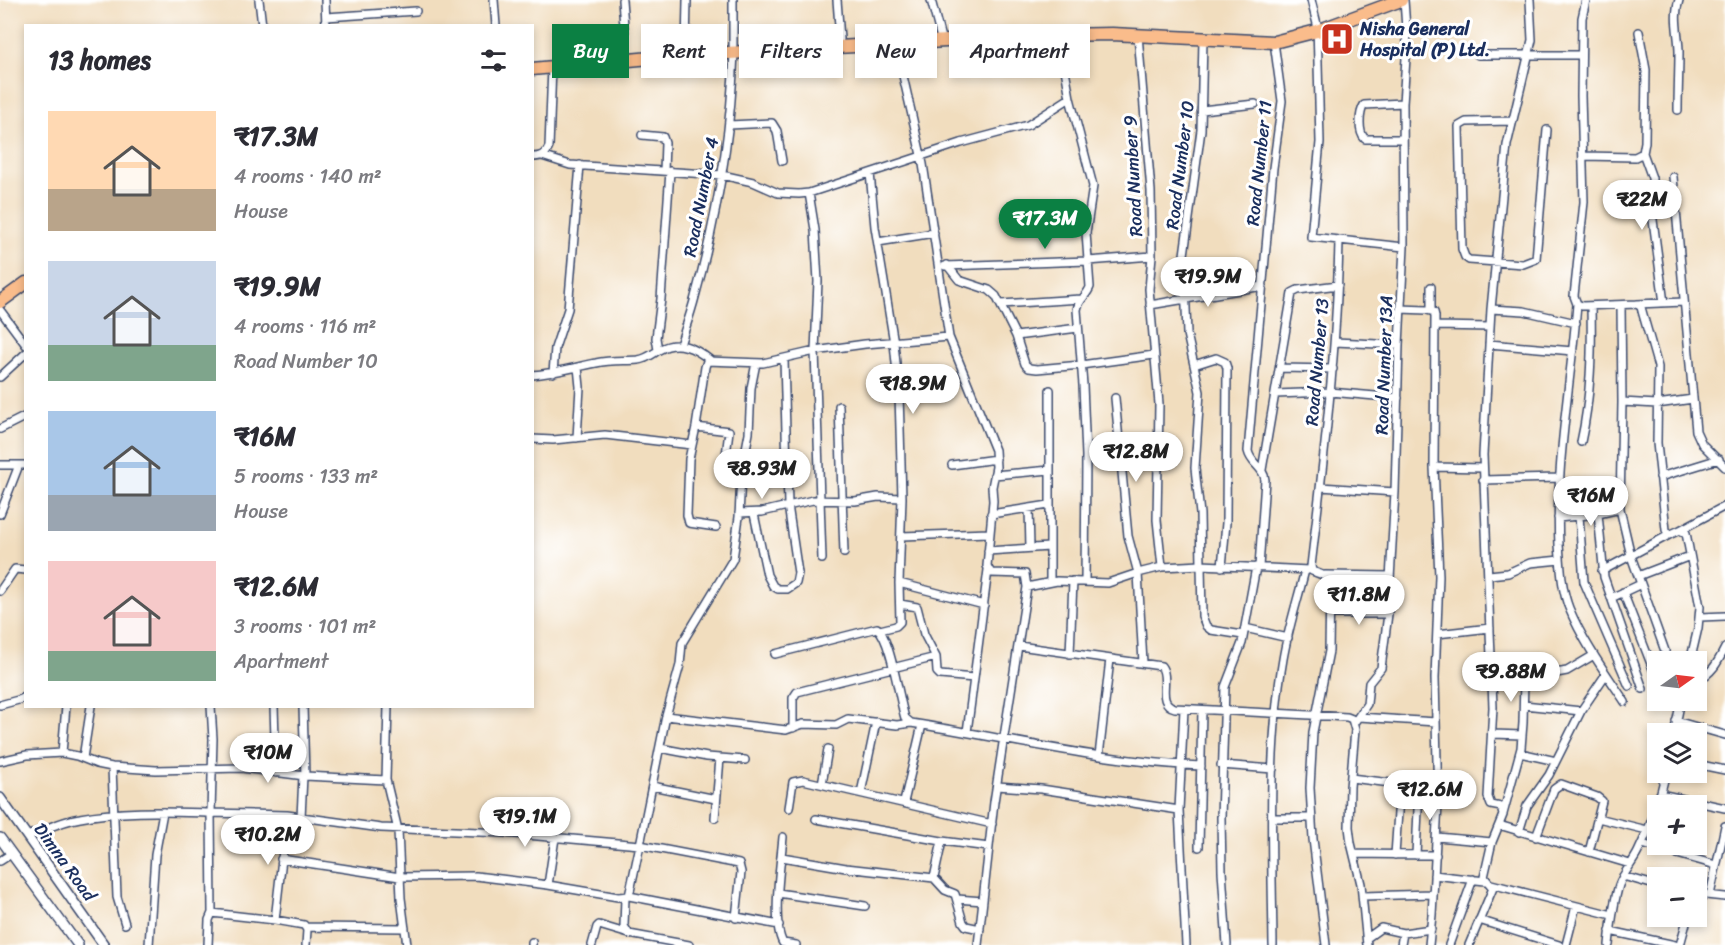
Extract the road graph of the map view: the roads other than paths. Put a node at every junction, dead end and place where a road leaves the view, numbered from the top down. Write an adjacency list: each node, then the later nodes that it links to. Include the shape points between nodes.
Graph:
1 (259, 0): 17 (street)
2 (326, 0): 16 (street)
3 (494, 0): 19 (street)
4 (622, 0): 20 (street)
5 (687, 0): 21 (street)
6 (733, 0): 36 (street, Road Number 4)
7 (837, 0): 22 (street)
8 (931, 0): 27 (street)
9 (1311, 0): 23 (street)
10 (1380, 0): 23 (highway)
11 (1402, 0): 23 (highway); 48 (street, Road Number 13A, via 1407,43)
12 (1530, 0): 39 (street, via 1532,40)
13 (1586, 0): 38 (street)
14 (1679, 0): 51 (street)
15 (416, 11): 16 (street)
16 (326, 17): 18 (street)
17 (262, 24)
18 (326, 24)
19 (496, 24)
20 (624, 24)
21 (686, 24)
22 (839, 24)
23 (1317, 28): 27 (highway, via 1276,35 1230,35 1092,26); 32 (highway); 70 (street, via 1320,142 1311,237)
24 (1640, 32): 57 (street, via 1646,87)
25 (1090, 35): 26 (highway)
26 (1138, 35): 31 (highway); 73 (street, Road Number 9, via 1151,190)
27 (941, 38): 28 (highway); 29 (highway); 30 (highway)
28 (949, 38)
29 (843, 39)
30 (937, 39)
31 (1203, 39): 32 (highway); 50 (street, Road Number 10)
32 (1274, 42): 81 (street, Road Number 11, via 1282,101)
33 (855, 46): 36 (highway)
34 (739, 47): 36 (highway)
35 (727, 48): 36 (highway)
36 (733, 48): 40 (highway); 53 (street, Road Number 4)
37 (1478, 55): 39 (street)
38 (1581, 55): 39 (street); 60 (street)
39 (1528, 56): 52 (street)
40 (629, 59)
41 (552, 61): 42 (highway)
42 (534, 63)
43 (552, 67): 44 (highway); 58 (street, via 549,147)
44 (534, 69)
45 (904, 78): 59 (street)
46 (1067, 78): 47 (street)
47 (1070, 98): 59 (street, via 1028,125); 74 (street, via 1093,186 1086,232)
48 (1403, 103): 56 (street, Road Number 13A); 56 (street, via 1364,105 1360,132 1365,139)
49 (1255, 104): 50 (street)
50 (1202, 110): 85 (street, Road Number 10, via 1184,255)
51 (1678, 110)
52 (1511, 121): 75 (street); 75 (street, via 1462,123 1459,130 1463,255 1469,260)
53 (729, 125): 62 (street, via 772,123); 66 (street, Road Number 4)
54 (1547, 130): 75 (street, via 1536,260 1523,264)
55 (642, 135): 64 (street, via 663,137)
56 (1402, 139): 72 (street, Road Number 13A)
57 (1643, 153): 60 (street, via 1635,157); 88 (street, via 1652,178 1653,220)
58 (542, 156): 61 (street); 63 (street)
59 (922, 156): 65 (street); 69 (street)
60 (1582, 156): 90 (street, via 1584,202 1574,296)
61 (534, 157)
62 (782, 161)
63 (580, 165): 64 (street); 124 (street, via 568,309 555,348)
64 (667, 171): 66 (street); 111 (street)
65 (870, 172): 68 (street); 71 (street)
66 (722, 175): 68 (street, via 778,193); 109 (street, Road Number 4, via 702,270)
67 (1673, 177): 87 (street)
68 (809, 192): 112 (street, via 818,281)
69 (934, 233): 71 (street); 76 (street)
70 (1339, 240): 72 (street); 80 (street, Road Number 13)
71 (878, 242): 107 (street)
72 (1404, 247): 95 (street, Road Number 13A)
73 (1152, 256): 74 (street); 92 (street, Road Number 9)
74 (1088, 261): 77 (street); 84 (street, via 1090,287)
75 (1495, 261): 96 (street)
76 (938, 266): 77 (street); 104 (street)
77 (947, 266): 89 (street, via 959,280 989,290)
78 (24, 274): 83 (highway)
79 (24, 284): 86 (highway)
80 (1338, 285): 106 (street, Road Number 13); 122 (street, via 1292,293)
81 (1263, 286): 85 (street); 153 (street, Road Number 11, via 1248,451 1250,459)
82 (1431, 287): 98 (street)
83 (0, 292)
84 (1082, 298): 89 (street); 102 (street, via 1077,310)
85 (1185, 300): 92 (street); 120 (street, Road Number 10)
86 (0, 302)
87 (1684, 302): 88 (street); 132 (street)
88 (1664, 303): 91 (street)
89 (1001, 304): 103 (street)
90 (1577, 304): 94 (street); 99 (street)
91 (1637, 304): 93 (street); 134 (street, via 1656,359)
92 (1150, 305): 115 (street, Road Number 9)
93 (1621, 305): 94 (street); 133 (street)
94 (1591, 306): 141 (street, via 1591,371)
95 (1400, 309): 98 (street); 110 (street, Road Number 13A)
96 (1491, 309): 99 (street, via 1524,310); 101 (street)
97 (0, 310): 105 (street)
98 (1431, 310): 100 (street)
99 (1576, 323): 113 (street)
100 (1435, 326): 101 (street); 149 (street)
101 (1490, 327): 108 (street)
102 (1078, 328): 103 (street); 119 (street)
103 (1016, 336): 119 (street, via 1029,368)
104 (950, 337): 107 (street); 143 (street)
105 (24, 342)
106 (1335, 342): 110 (street); 123 (street, Road Number 13)
107 (894, 343): 112 (street); 160 (street)
108 (1489, 344): 113 (street); 151 (street)
109 (680, 345): 111 (street); 117 (street, via 697,350)
110 (1399, 345): 131 (street, Road Number 13A)
111 (658, 350): 121 (street, via 644,359)
112 (815, 351): 116 (street); 161 (street)
113 (1573, 351): 156 (street)
114 (24, 355): 126 (street)
115 (1154, 355): 119 (street); 189 (street, Road Number 9, via 1160,424 1157,520)
116 (784, 359): 118 (street); 163 (street)
117 (710, 360): 118 (street); 137 (street, via 706,362)
118 (756, 363): 168 (street)
119 (1081, 365): 203 (street, via 1086,456)
120 (1194, 365): 188 (street, Road Number 10, via 1200,392 1195,468); 190 (street, via 1216,358 1225,362 1227,368)
121 (578, 367): 124 (street); 139 (street)
122 (1281, 368): 123 (street); 129 (street)
123 (1333, 369): 128 (street, Road Number 13)
124 (554, 373): 125 (street)
125 (534, 375)
126 (0, 377)
127 (1050, 390): 152 (street)
128 (1330, 392): 129 (street); 131 (street); 158 (street, Road Number 13)
129 (1275, 394): 153 (street)
130 (1115, 398): 196 (street, via 1128,536)
131 (1398, 398): 159 (street, Road Number 13A)
132 (1693, 399): 134 (street); 144 (street, via 1699,440)
133 (1622, 402): 134 (street); 167 (street)
134 (1657, 404): 155 (street)
135 (839, 406): 162 (street)
136 (24, 417): 138 (street)
137 (696, 427): 142 (street); 145 (street, via 729,431)
138 (0, 429)
139 (577, 438): 140 (street); 142 (street, via 605,435)
140 (534, 439)
141 (1581, 442)
142 (692, 445): 175 (street, via 687,520 694,525)
143 (996, 459): 148 (street); 154 (street)
144 (1719, 459): 150 (street); 155 (street)
145 (725, 464)
146 (0, 465): 147 (street)
147 (22, 465): 169 (street)
148 (951, 465)
149 (1434, 467): 151 (street); 218 (street, via 1439,576)
150 (1725, 467)
151 (1483, 468): 157 (street)
152 (1050, 470): 154 (street); 164 (street)
153 (1262, 470): 191 (street, Road Number 11, via 1265,480)
154 (994, 475): 171 (street)
155 (1660, 477): 178 (street)
156 (1560, 478): 157 (street); 174 (street)
157 (1483, 480): 198 (street)
158 (1321, 487): 159 (street); 194 (street, Road Number 13)
159 (1395, 492): 199 (street, Road Number 13A)
160 (902, 498): 162 (street); 179 (street)
161 (819, 500): 162 (street); 163 (street); 186 (street)
162 (842, 501): 183 (street)
163 (788, 505): 170 (street); 170 (street, via 798,573 796,583 787,589 778,589 770,580)
164 (1049, 506): 166 (street); 180 (street)
165 (1725, 506): 176 (street)
166 (1029, 508): 171 (street); 181 (street)
167 (1620, 509): 172 (street); 184 (street)
168 (739, 513): 170 (street); 254 (street, via 733,559 682,643)
169 (0, 514)
170 (754, 514)
171 (991, 514): 177 (street)
172 (1598, 514): 173 (street); 195 (street)
173 (1579, 516): 174 (street); 235 (street, via 1586,591)
174 (1558, 518): 187 (street)
175 (716, 527)
176 (1680, 530): 178 (street); 185 (street, via 1686,533)
177 (989, 533): 179 (street); 182 (street)
178 (1669, 535): 184 (street)
179 (901, 536): 204 (street)
180 (1049, 547): 181 (street); 202 (street)
181 (1030, 548): 182 (street)
182 (988, 551): 193 (street)
183 (844, 553)
184 (1631, 556): 195 (street); 200 (street)
185 (1690, 556): 200 (street); 214 (street)
186 (822, 559)
187 (1560, 560): 198 (street, via 1536,562 1508,573); 227 (street, via 1569,608)
188 (1201, 565): 189 (street); 190 (street); 217 (street, Road Number 10, via 1203,622 1211,630)
189 (1162, 567): 196 (street)
190 (1222, 567): 191 (street)
191 (1257, 567): 194 (street); 217 (street, Road Number 11)
192 (24, 570): 206 (street, via 15,569)
193 (988, 570): 205 (street, via 995,574 1024,574); 210 (street)
194 (1308, 570): 197 (street); 219 (street, Road Number 13)
195 (1602, 571): 208 (street)
196 (1138, 573): 203 (street, via 1108,583); 230 (street)
197 (1325, 575): 199 (street); 211 (street, via 1330,586)
198 (1489, 575): 215 (street)
199 (1390, 576): 212 (street, Road Number 13A)
200 (1639, 580): 207 (street); 222 (street)
201 (1072, 581): 202 (street); 203 (street); 225 (street)
202 (1050, 582): 205 (street)
203 (1085, 582)
204 (899, 583): 209 (street); 210 (street)
205 (1027, 587): 220 (street)
206 (0, 591)
207 (1623, 592): 208 (street); 226 (street)
208 (1611, 598): 236 (street)
209 (900, 604): 216 (street, via 899,625); 228 (street, via 917,607 924,634)
210 (984, 605): 234 (street)
211 (1330, 614): 212 (street); 253 (street, via 1329,651)
212 (1388, 614): 255 (street, Road Number 13A, via 1381,668 1369,683 1366,704)
213 (1725, 616): 214 (street)
214 (1700, 617): 223 (street)
215 (1491, 628): 218 (street); 263 (street)
216 (880, 630): 224 (street, via 872,628); 231 (street)
217 (1244, 632): 219 (street, Road Number 10); 251 (street, Road Number 11, via 1225,687)
218 (1437, 634): 257 (street)
219 (1288, 638): 252 (street, Road Number 13)
220 (1018, 646): 225 (street); 266 (street)
221 (1725, 648): 233 (street)
222 (1665, 651)
223 (1692, 651)
224 (775, 654)
225 (1070, 654): 229 (street)
226 (1647, 654)
227 (1594, 655): 232 (street); 240 (street, via 1567,671 1524,679)
228 (936, 657): 231 (street); 234 (street, via 940,675)
229 (1110, 659): 230 (street); 271 (street)
230 (1143, 663): 247 (street, via 1161,666 1165,702 1169,707)
231 (892, 667): 259 (street, via 905,718); 261 (street, via 797,692 793,698)
232 (1606, 674): 238 (street); 249 (street)
233 (1707, 676)
234 (974, 678): 262 (street)
235 (1629, 686)
236 (1642, 689)
237 (24, 697): 239 (street)
238 (1625, 702)
239 (0, 705)
240 (1524, 705): 249 (street); 264 (street)
241 (66, 708): 269 (street)
242 (91, 708): 272 (street)
243 (211, 708): 282 (street)
244 (274, 708): 285 (street)
245 (303, 708): 286 (street)
246 (388, 708): 288 (street)
247 (1184, 709): 248 (street); 277 (street)
248 (1202, 710): 251 (street); 279 (street)
249 (1581, 711): 276 (street)
250 (1678, 711): 258 (street)
251 (1225, 712): 252 (street); 278 (street, Road Number 11)
252 (1276, 713): 253 (street); 283 (street, Road Number 13)
253 (1316, 715): 255 (street); 311 (street, via 1310,769)
254 (666, 716): 261 (street); 267 (street)
255 (1357, 720): 257 (street); 287 (street, Road Number 13A)
256 (876, 722): 259 (street); 261 (street, via 848,719 836,725 803,724); 296 (street)
257 (1436, 722): 295 (street)
258 (1676, 722): 265 (street)
259 (911, 723): 260 (street)
260 (922, 725): 262 (street); 300 (street)
261 (793, 728)
262 (968, 732): 266 (street)
263 (1493, 734): 264 (street); 308 (street, via 1488,802 1500,807)
264 (1522, 735): 270 (street)
265 (1725, 735)
266 (1004, 741): 271 (street); 293 (street)
267 (660, 748): 273 (street); 292 (street)
268 (828, 749): 290 (street)
269 (62, 753): 272 (street); 275 (street)
270 (1520, 753): 276 (street); 308 (street)
271 (1099, 756): 277 (street)
272 (83, 758): 281 (street)
273 (720, 758): 274 (street); 299 (street)
274 (745, 760)
275 (0, 761)
276 (1556, 761): 320 (street, via 1527,806)
277 (1180, 765): 279 (street); 303 (street)
278 (1221, 765): 283 (street); 390 (street, Road Number 11)
279 (1201, 766): 332 (street)
280 (1707, 766): 284 (street)
281 (112, 767): 282 (street); 306 (street)
282 (212, 768): 285 (street); 305 (street)
283 (1273, 769): 310 (street, Road Number 13)
284 (1725, 770)
285 (276, 773): 286 (street)
286 (304, 776): 288 (street); 309 (street)
287 (1351, 778): 291 (street); 335 (street, Road Number 13A, via 1349,827)
288 (386, 780): 318 (street)
289 (1663, 783): 297 (street)
290 (822, 784): 296 (street); 301 (street, via 793,782)
291 (1400, 784): 294 (street); 336 (street)
292 (652, 786): 299 (street); 330 (street)
293 (997, 786): 303 (street); 315 (street)
294 (1419, 787): 295 (street); 337 (street)
295 (1438, 789): 323 (street)
296 (861, 793): 300 (street)
297 (1660, 794): 302 (street)
298 (0, 798): 321 (street, Dimna Road)
299 (716, 799): 313 (street)
300 (904, 802): 315 (street)
301 (789, 808)
302 (1725, 808)
303 (1179, 810): 389 (street)
304 (163, 812): 305 (street); 306 (street); 381 (street, via 155,855)
305 (210, 813): 307 (street); 363 (street)
306 (113, 815): 321 (street, via 74,819); 368 (street, via 117,897)
307 (287, 815): 309 (street); 340 (street)
308 (1503, 815): 316 (street)
309 (301, 817): 318 (street)
310 (1273, 818): 311 (street); 391 (street, Road Number 13)
311 (1312, 818): 392 (street)
312 (1598, 818): 319 (street); 324 (street, via 1600,799 1558,784); 333 (street)
313 (715, 819)
314 (816, 819): 327 (street)
315 (992, 824): 331 (street)
316 (1499, 825): 320 (street); 328 (street)
317 (1725, 826): 343 (street)
318 (398, 830): 326 (street); 346 (street)
319 (1647, 830): 329 (street)
320 (1519, 832): 324 (street)
321 (27, 836): 380 (street, Dimna Road)
322 (783, 837): 339 (street)
323 (1437, 837): 328 (street); 338 (street)
324 (1536, 837): 333 (street)
325 (0, 838): 334 (street)
326 (555, 838): 330 (street); 351 (street)
327 (942, 841): 331 (street); 347 (street)
328 (1492, 842): 349 (street, via 1484,872)
329 (1642, 844): 342 (street); 343 (street)
330 (640, 845): 357 (street); 365 (street, via 739,864)
331 (989, 847): 360 (street)
332 (1199, 847)
333 (1589, 852): 342 (street)
334 (11, 854): 341 (street); 379 (street)
335 (1354, 854): 336 (street); 356 (street, Road Number 13A)
336 (1395, 855): 337 (street)
337 (1416, 855): 338 (street)
338 (1436, 855): 344 (street)
339 (782, 857): 347 (street); 352 (street)
340 (281, 859): 346 (street); 366 (street)
341 (0, 861)
342 (1630, 864): 345 (street)
343 (1716, 865): 355 (street)
344 (1434, 875): 348 (street); 353 (street)
345 (1623, 876): 350 (street); 364 (street)
346 (400, 877): 351 (street, via 476,876); 372 (street)
347 (934, 878): 359 (street)
348 (1473, 879): 349 (street); 395 (street)
349 (1488, 883): 362 (street); 367 (street, via 1492,892)
350 (1647, 883)
351 (548, 885): 357 (street)
352 (778, 893): 361 (street); 369 (street)
353 (1432, 894): 356 (street); 374 (street)
354 (1707, 895): 355 (street)
355 (1710, 895): 358 (street)
356 (1363, 896): 378 (street, Road Number 13A)
357 (627, 897): 365 (street); 377 (street, via 624,926)
358 (1725, 897)
359 (957, 898): 360 (street); 373 (street, via 963,922)
360 (983, 901): 373 (street)
361 (865, 906)
362 (1576, 906): 364 (street); 398 (street)
363 (212, 913): 366 (street); 382 (street)
364 (1612, 915): 375 (street)
365 (736, 918): 369 (street)
366 (275, 920): 370 (street)
367 (1479, 920): 396 (street); 397 (street)
368 (125, 924)
369 (779, 925): 387 (street, via 783,943)
370 (306, 927): 372 (street); 383 (street)
371 (1685, 927): 401 (street)
372 (405, 928): 384 (street)
373 (980, 929): 388 (street)
374 (1431, 929): 376 (street); 394 (street)
375 (1610, 931): 399 (street); 400 (street)
376 (1403, 933): 378 (street, via 1381,928); 393 (street)
377 (629, 934): 385 (street, via 599,925); 386 (street)
378 (1367, 941)
379 (78, 945)
380 (104, 945)
381 (150, 945)
382 (208, 945)
383 (306, 945)
384 (407, 945)
385 (592, 945)
386 (688, 945)
387 (796, 945)
388 (978, 945)
389 (1186, 945)
390 (1227, 945)
391 (1273, 945)
392 (1326, 945)
393 (1401, 945)
394 (1429, 945)
395 (1449, 945)
396 (1469, 945)
397 (1559, 945)
398 (1566, 945)
399 (1609, 945)
400 (1675, 945)
401 (1680, 945)

